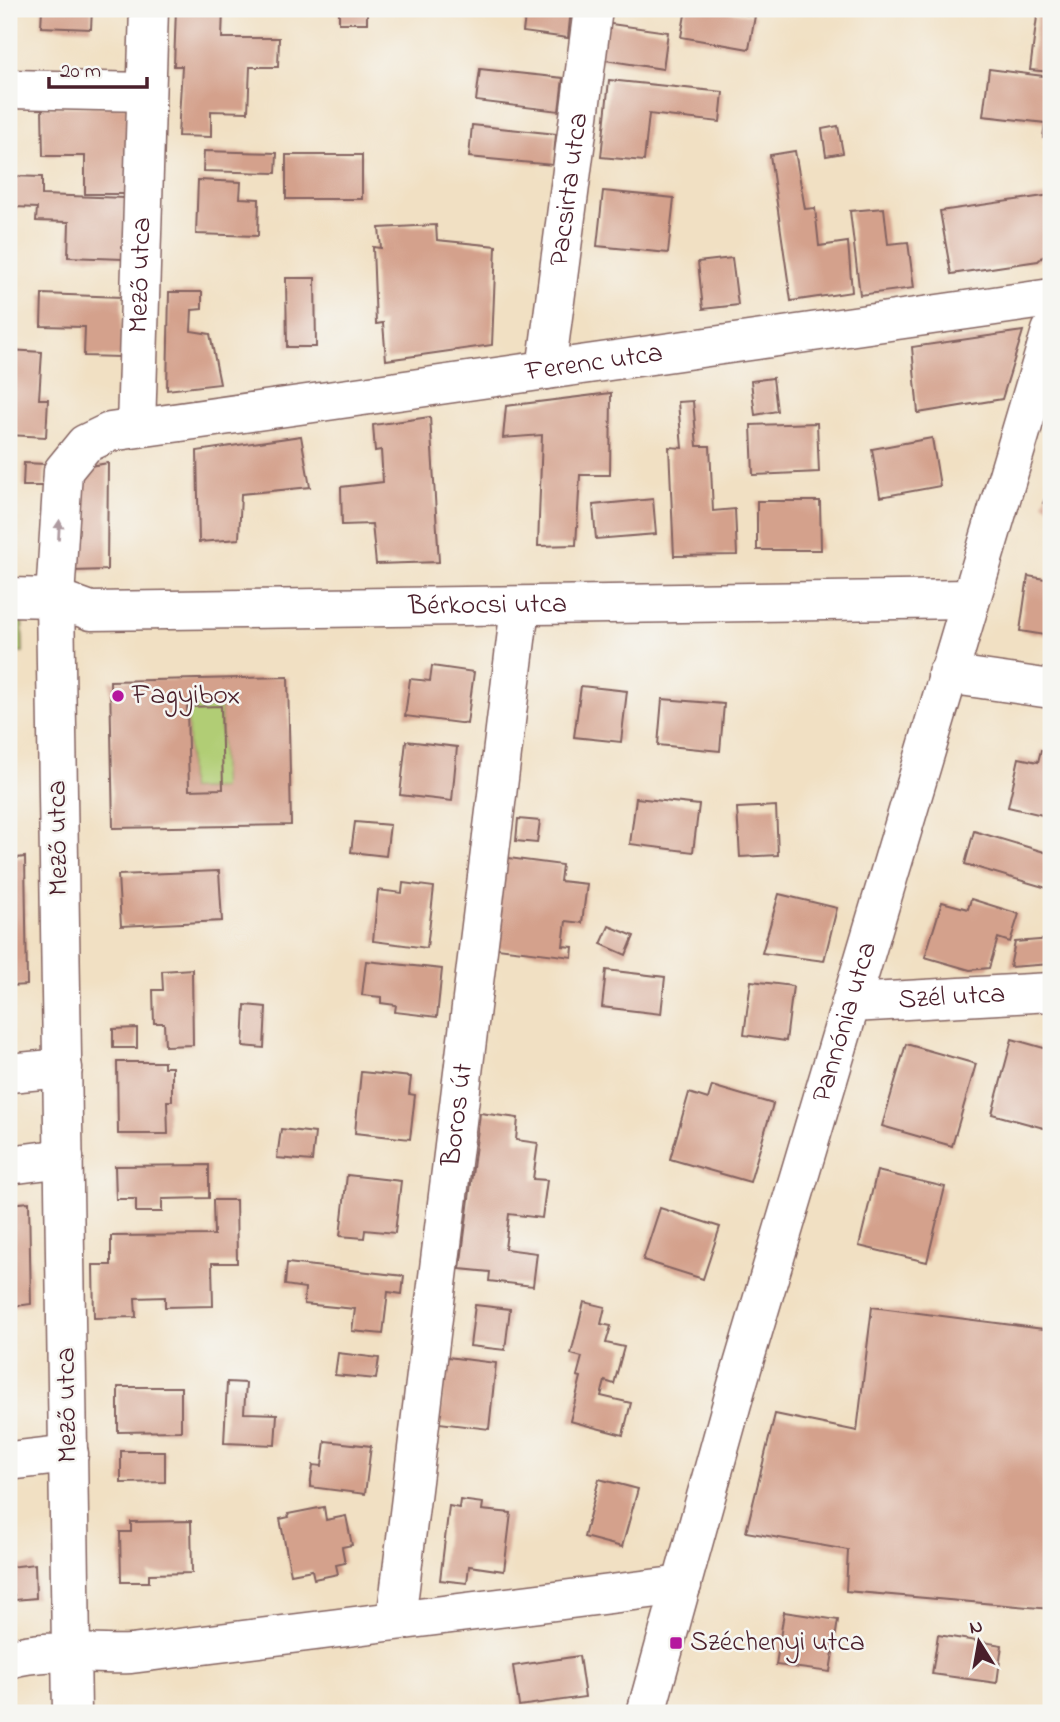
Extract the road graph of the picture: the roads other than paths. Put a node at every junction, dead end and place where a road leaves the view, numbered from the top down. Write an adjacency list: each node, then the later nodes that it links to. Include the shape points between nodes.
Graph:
1 (149, 9): 4 (street, Mező utca)
2 (593, 9): 7 (street, Pacsirta utca)
3 (9, 89): 4 (street)
4 (146, 92): 8 (street, Mező utca)
5 (1051, 298): 7 (street, Ferenc utca)
6 (1051, 331): 11 (street, Pannónia utca)
7 (546, 370): 8 (street, Ferenc utca)
8 (136, 427): 10 (street, Mező utca, one-way to 8, via 63,471 85,444)
9 (9, 597): 10 (street, Bérkocsi utca)
10 (55, 598): 12 (street, Bérkocsi utca, via 91,611); 17 (street, Mező utca)
11 (970, 599): 12 (street, Bérkocsi utca); 13 (street, Pannónia utca)
12 (520, 607): 24 (street, Boros út)
13 (947, 674): 14 (street); 16 (street, Pannónia utca)
14 (1051, 689)
15 (1051, 992): 16 (street, Szél utca)
16 (852, 1003): 23 (street, Pannónia utca)
17 (63, 1068): 18 (street); 19 (street, Mező utca)
18 (9, 1073)
19 (64, 1158): 20 (street); 21 (street, Mező utca)
20 (9, 1165)
21 (69, 1454): 22 (street); 25 (street, Mező utca)
22 (9, 1461)
23 (682, 1585): 24 (street); 28 (street, Pannónia utca)
24 (396, 1620): 25 (street, via 131,1654)
25 (72, 1654): 26 (street, via 41,1651); 27 (street, Mező utca)
26 (9, 1659)
27 (72, 1713)
28 (646, 1713)

